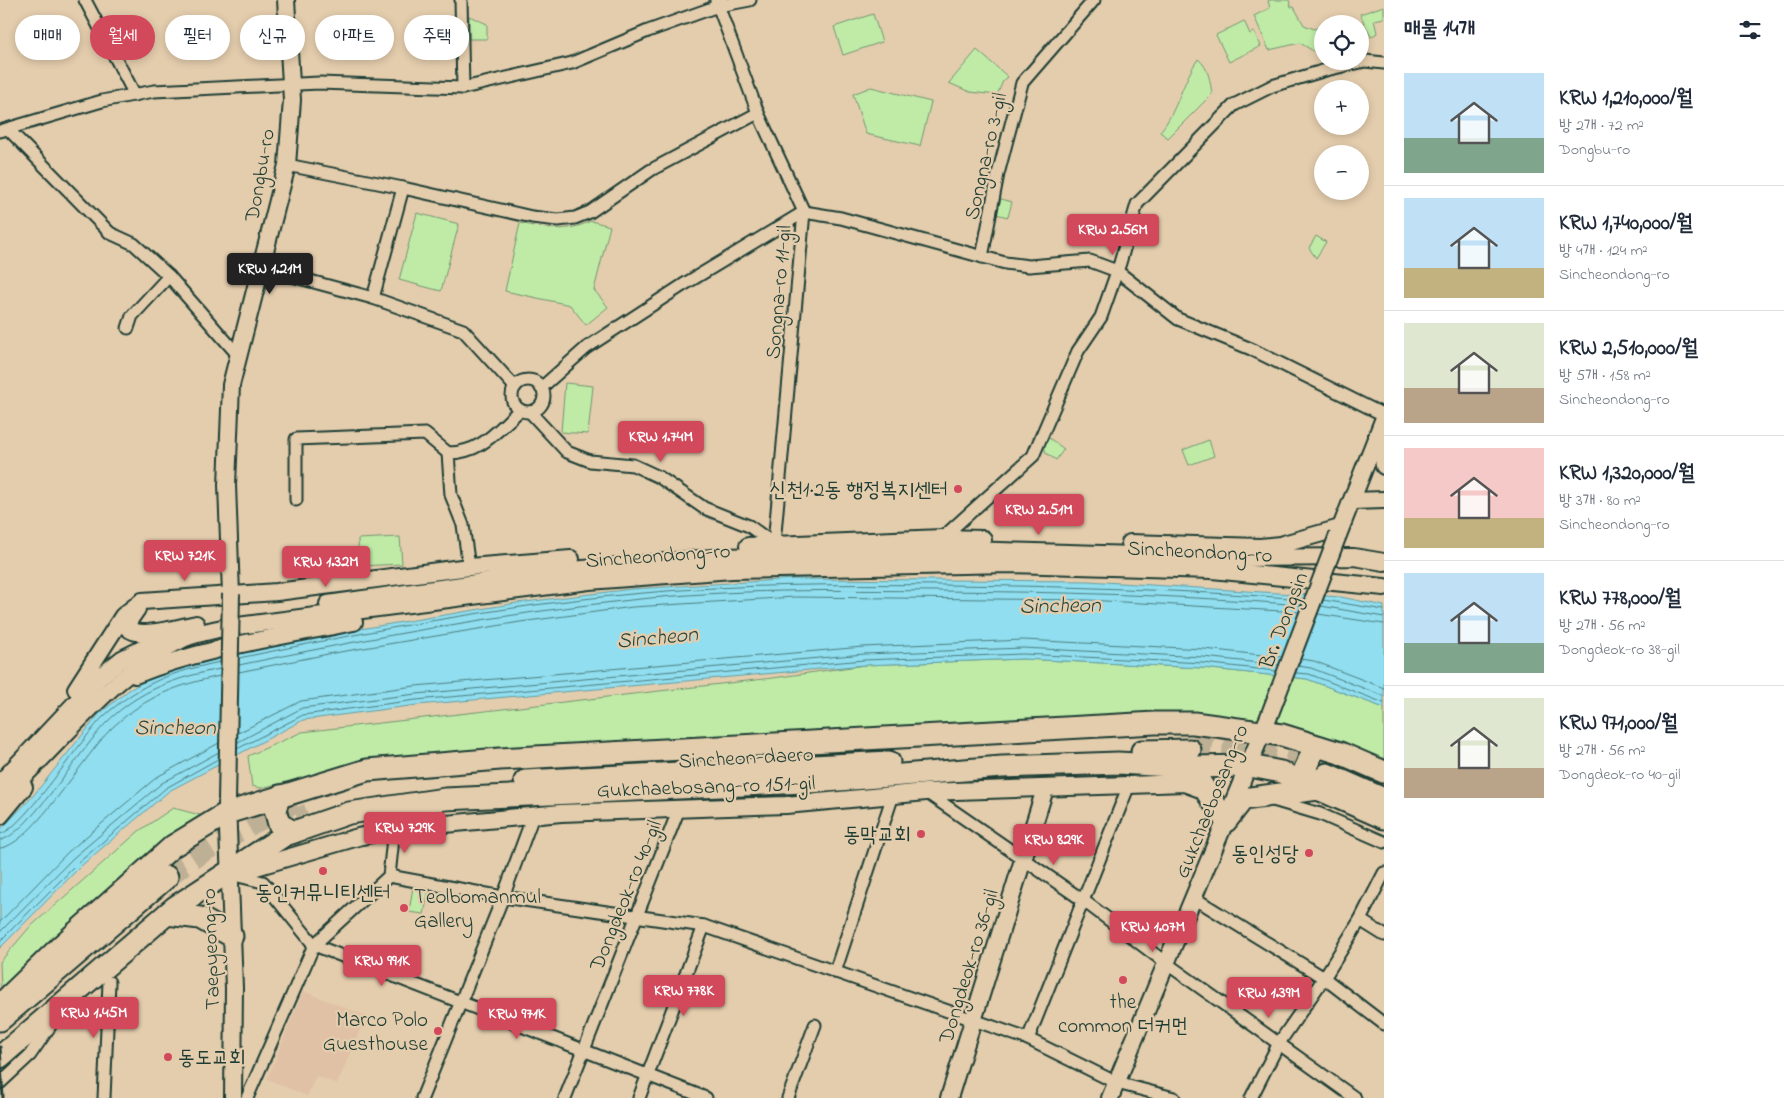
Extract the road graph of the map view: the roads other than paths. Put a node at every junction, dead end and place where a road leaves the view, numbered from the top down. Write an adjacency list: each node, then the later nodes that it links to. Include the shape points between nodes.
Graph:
1 (85, 0): 10 (street)
2 (286, 0): 8 (main road, Dongbu-ro)
3 (461, 0): 9 (street)
4 (750, 0): 6 (street)
5 (1094, 0): 16 (street, Songna-ro 3-gil, via 1022,83 1000,165)
6 (717, 2): 9 (street, via 572,64); 11 (street, Songna-ro 11-gil)
7 (1384, 63): 18 (street, via 1365,61 1288,80 1230,108 1137,204)
8 (291, 86): 9 (street); 10 (street, via 154,91); 13 (main road, Dongbu-ro)
9 (463, 88)
10 (135, 95): 12 (street, via 102,101)
11 (758, 113): 14 (street, via 651,170 590,212 575,218 532,217); 15 (street, Songna-ro 11-gil)
12 (4, 130): 19 (street, via 110,233 134,244)
13 (287, 165): 14 (street); 17 (main road, Dongbu-ro)
14 (403, 188): 20 (street)
15 (804, 212): 16 (street, via 841,218); 24 (street, via 586,348); 34 (street, Songna-ro 11-gil)
16 (982, 257): 18 (street, via 1029,266 1090,261)
17 (262, 268): 20 (street); 22 (main road, Dongbu-ro)
18 (1117, 271): 26 (street, via 1178,319 1251,349); 33 (street, via 1101,316 1078,351 1033,456)
19 (169, 276): 21 (street, via 132,316); 22 (street)
20 (373, 298): 23 (street, via 463,330)
21 (128, 328)
22 (238, 355): 37 (main road, Dongbu-ro, via 228,415)
23 (515, 387): 24 (street, via 528,380); 25 (street, via 513,402)
24 (541, 388): 25 (street, via 540,407)
25 (525, 411): 27 (street, via 477,448 466,453); 34 (street, via 566,452 590,460 633,466 659,476 704,508 749,526)
26 (1383, 422): 28 (main road); 31 (main road)
27 (448, 453): 29 (street, via 425,434 296,439); 35 (street, via 451,495 463,525)
28 (1384, 466)
29 (296, 500)
30 (1384, 500): 31 (main road)
31 (1352, 501): 32 (main road)
32 (1339, 532): 33 (main road, Sincheondong-ro, via 1280,546 1260,547); 40 (main road, Br. Dongsin, bridge)
33 (942, 538): 34 (main road, Sincheondong-ro)
34 (774, 544): 35 (main road, Sincheondong-ro)
35 (468, 567): 37 (main road, Sincheondong-ro, via 277,592)
36 (1381, 576): 39 (main road, Sincheondong-ro, via 1354,557 1236,558 967,550 724,558 560,571); 41 (main road, Sincheondong-ro, via 1008,564 742,569 598,580 468,597 169,661 120,682)
37 (231, 594): 38 (main road, Sincheondong-ro); 58 (main road, Taepyeong-ro, bridge)
38 (142, 601): 39 (main road, via 128,622 131,632 141,634); 42 (main road, via 123,616 85,680 64,705)
39 (196, 624): 42 (main road, Sincheondong-ro, via 122,658)
40 (1265, 725): 43 (highway, via 1230,730); 44 (main road, Gukchaebosang-ro); 45 (highway)
41 (66, 731): 56 (main road); 61 (main road)
42 (46, 735): 47 (main road, Sincheondong-ro)
43 (1192, 744): 44 (highway); 51 (highway); 53 (highway, via 1155,723 443,763 368,770); 59 (highway, Sincheon-daero, via 500,782); 66 (highway, via 1118,763 444,799 349,813)
44 (1250, 766): 45 (highway, via 1281,772); 64 (main road, Gukchaebosang-ro)
45 (1324, 768): 46 (highway); 48 (highway); 55 (highway); 57 (highway); 63 (highway); 67 (highway, via 1360,812)
46 (1384, 772)
47 (0, 783)
48 (1384, 783)
49 (1130, 785): 50 (main road, Gukchaebosang-ro 151-gil); 51 (main road, Gukchaebosang-ro 151-gil, via 1184,783); 76 (street)
50 (1045, 789): 52 (main road, Gukchaebosang-ro 151-gil); 69 (main road, Dongdeok-ro 36-gil)
51 (1206, 791): 64 (highway)
52 (926, 792): 54 (main road, Gukchaebosang-ro 151-gil); 69 (street)
53 (280, 796): 58 (highway); 66 (highway, via 275,810 279,824)
54 (893, 796): 60 (main road, Gukchaebosang-ro 151-gil, via 786,806); 84 (street)
55 (1264, 797): 64 (highway, via 1243,799); 68 (street, via 1320,814)
56 (0, 798)
57 (1384, 799)
58 (227, 807): 70 (main road, Taepyeong-ro); 73 (highway, via 173,846)
59 (305, 807)
60 (680, 809): 62 (main road, Gukchaebosang-ro 151-gil); 77 (street, Dongdeok-ro 40-gil)
61 (0, 816)
62 (533, 816): 65 (main road, Gukchaebosang-ro 151-gil); 74 (street)
63 (1384, 818)
64 (1226, 821): 75 (main road, Gukchaebosang-ro)
65 (394, 829): 70 (main road, Gukchaebosang-ro 151-gil); 72 (street)
66 (294, 832): 70 (highway)
67 (1384, 835)
68 (1384, 842)
69 (1022, 860): 76 (street); 90 (main road, Dongdeok-ro 36-gil)
70 (229, 872): 73 (highway); 81 (main road, Taepyeong-ro); 82 (street, via 263,882)
71 (1384, 873): 78 (street)
72 (389, 876): 74 (street); 82 (street)
73 (168, 890): 81 (highway, via 200,918); 87 (highway); 89 (highway, via 62,945); 91 (highway); 95 (highway)
74 (503, 897): 77 (street); 88 (street)
75 (1194, 898): 83 (main road, Gukchaebosang-ro); 85 (street, Gukchaebosang-ro)
76 (1084, 902): 83 (street); 94 (street)
77 (637, 915): 79 (street); 97 (street, Dongdeok-ro 40-gil)
78 (1360, 920): 80 (street); 85 (street)
79 (704, 926): 84 (street); 99 (street)
80 (1384, 935)
81 (232, 936): 103 (main road, Taepyeong-ro)
82 (314, 945): 88 (street); 104 (street)
83 (1166, 963): 96 (street); 101 (main road, Gukchaebosang-ro)
84 (835, 972): 90 (street)
85 (1324, 978): 92 (street, Gukchaebosang-ro); 96 (street)
86 (109, 982): 102 (street)
87 (67, 998): 98 (highway); 100 (street, via 54,1023 30,1055)
88 (460, 1004): 97 (street); 105 (street)
89 (0, 1005)
90 (973, 1019): 94 (street); 110 (main road, Dongdeok-ro 36-gil)
91 (0, 1020)
92 (1384, 1024)
93 (815, 1026): 109 (street)
94 (1028, 1039): 101 (street)
95 (0, 1040)
96 (1280, 1043): 112 (street); 113 (street)
97 (584, 1052): 99 (street); 106 (street, Dongdeok-ro 40-gil)
98 (0, 1057)
99 (648, 1076): 107 (street); 108 (street)
100 (0, 1083)
101 (1113, 1090): 111 (street)
102 (104, 1098)
103 (233, 1098)
104 (247, 1098)
105 (422, 1098)
106 (565, 1098)
107 (640, 1098)
108 (706, 1098)
109 (788, 1098)
110 (949, 1098)
111 (1174, 1098)
112 (1251, 1098)
113 (1355, 1098)

